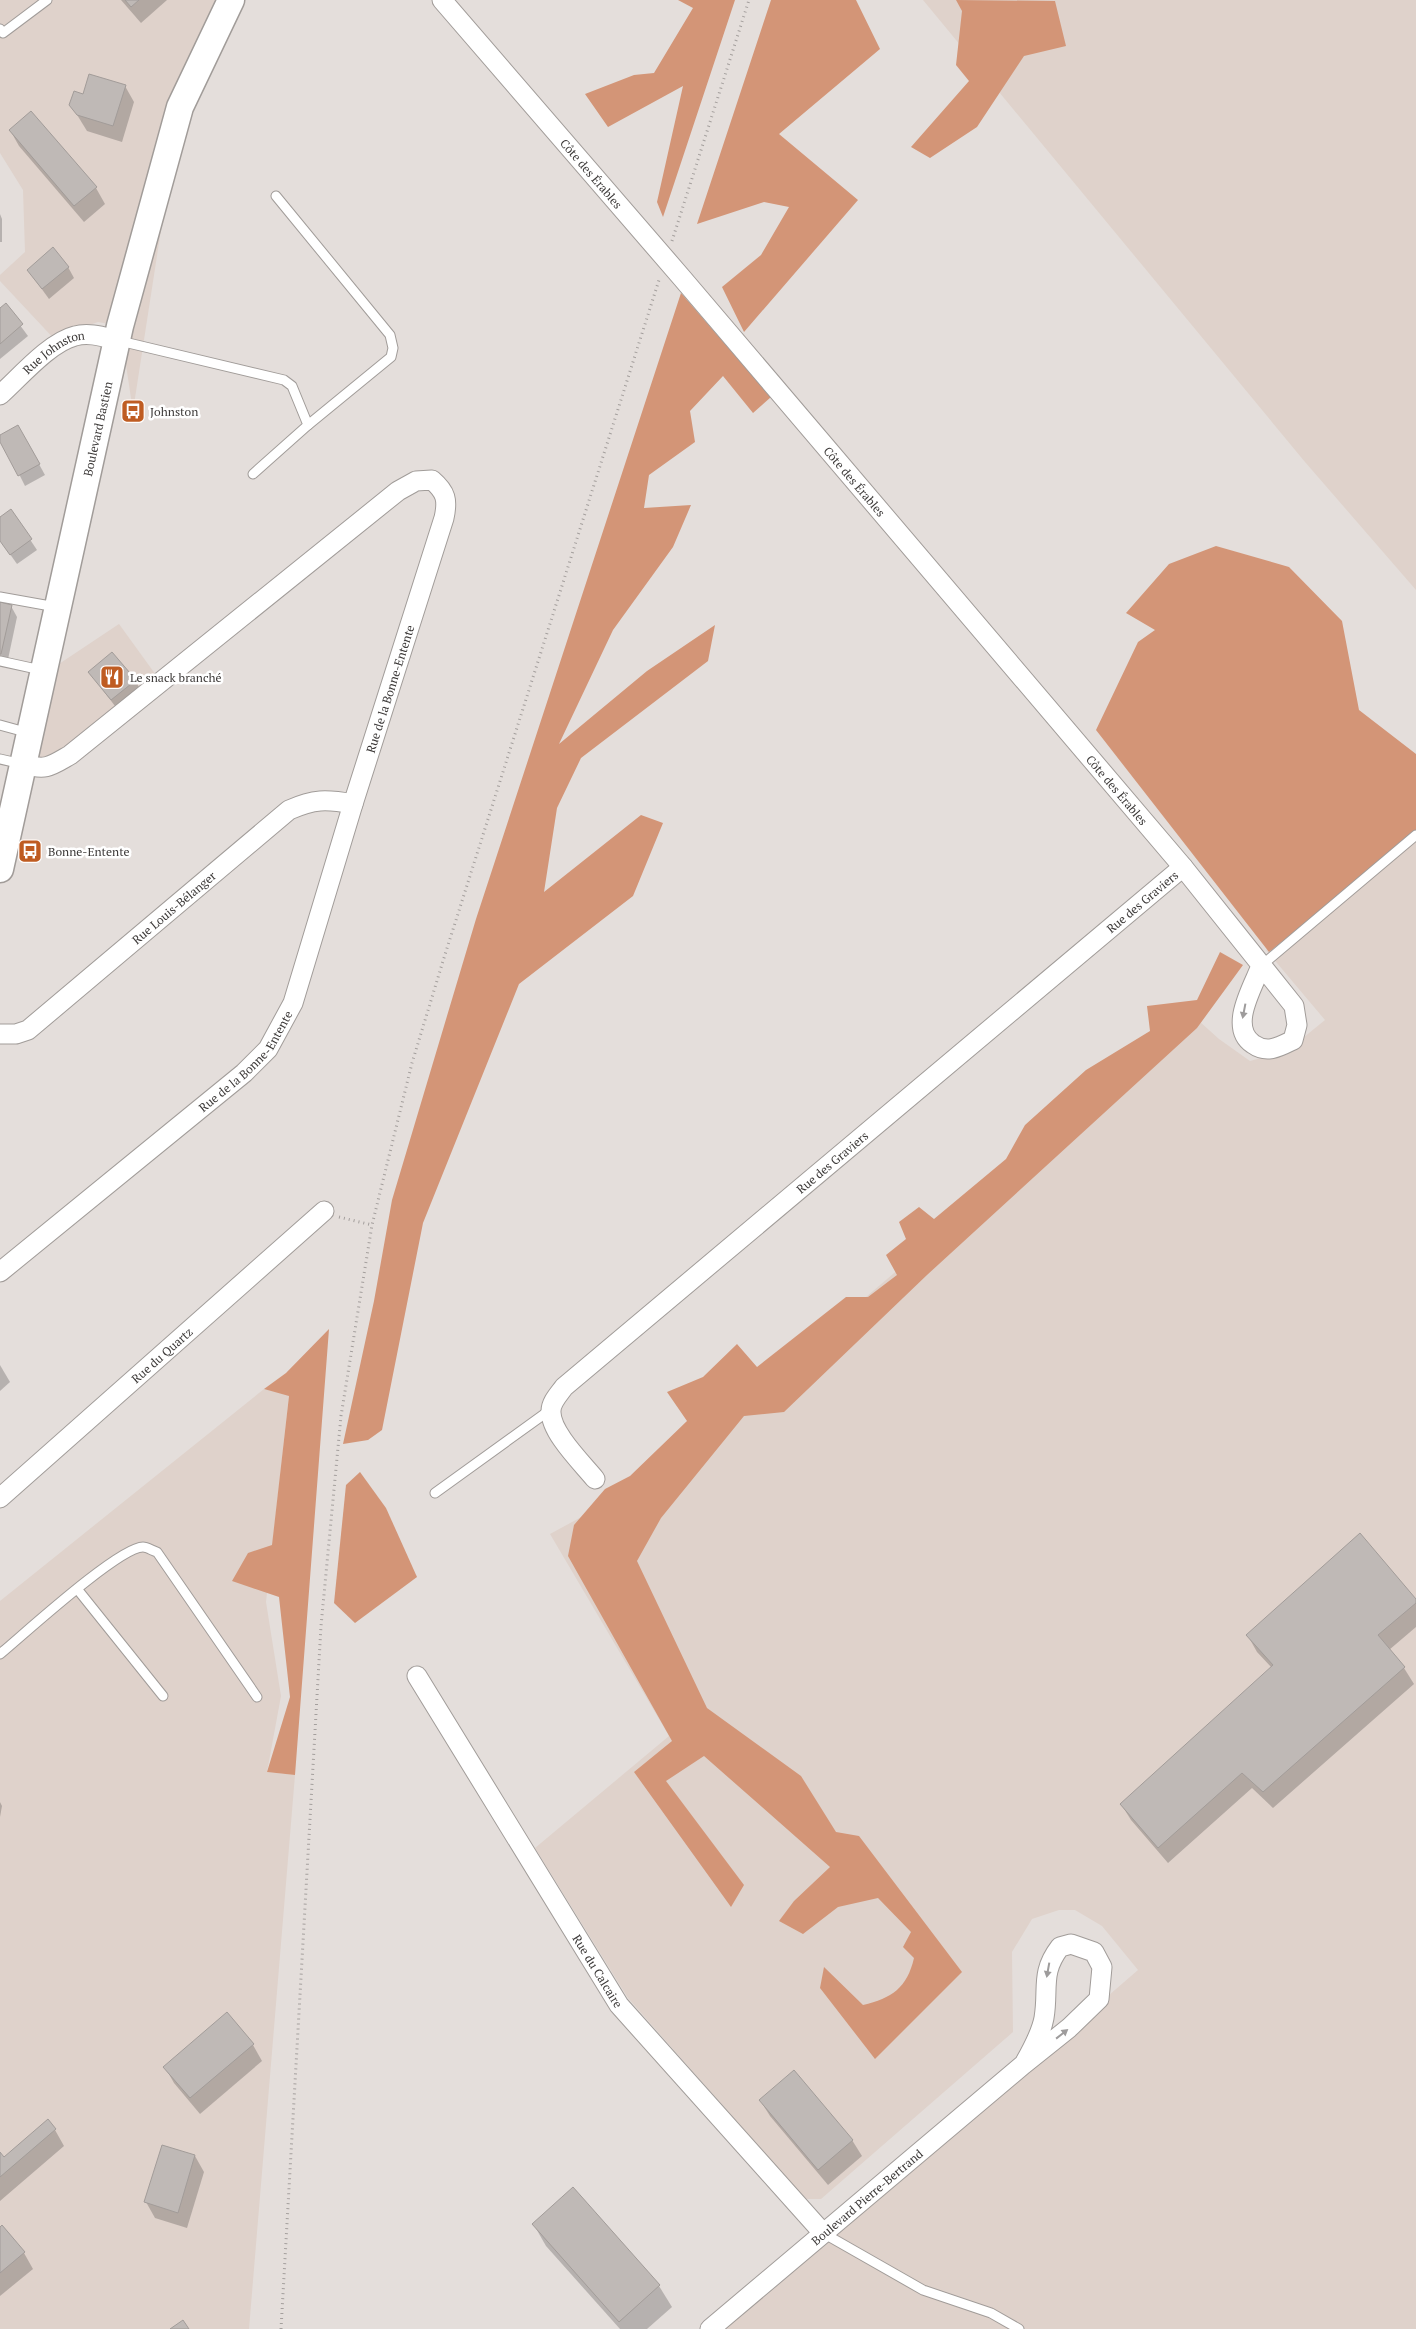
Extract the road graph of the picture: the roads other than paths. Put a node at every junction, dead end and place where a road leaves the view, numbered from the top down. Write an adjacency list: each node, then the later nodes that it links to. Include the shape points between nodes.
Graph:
1 (47, 0): 4 (lane, via 3,33)
2 (231, 0): 6 (main road, Boulevard Bastien, via 180,107)
3 (442, 0): 19 (street, Côte des Érables)
4 (0, 29)
5 (276, 196): 8 (lane, via 390,335 392,348 391,357)
6 (117, 340): 7 (street, Rue Johnston, via 97,335 76,336 58,343); 8 (lane, via 284,380 292,386); 11 (main road, Boulevard Bastien)
7 (0, 395)
8 (308, 425): 9 (lane)
9 (253, 474)
10 (0, 597): 11 (lane)
11 (58, 608): 13 (main road, Boulevard Bastien)
12 (0, 661): 13 (lane)
13 (44, 671): 15 (main road, Boulevard Bastien)
14 (0, 725): 15 (lane)
15 (30, 734): 16 (main road, Boulevard Bastien)
16 (12, 762): 17 (street, Rue de la Bonne-Entente, via 39,769 70,755 398,490 416,481 432,480 443,490 447,502 444,518); 20 (main road, Boulevard Bastien)
17 (353, 804): 22 (street, Rue Louis-Bélanger, via 328,799 308,802 289,810 28,1030); 24 (street, Rue de la Bonne-Entente, via 293,1004 268,1049 244,1073)
18 (1416, 835): 21 (lane)
19 (1183, 867): 21 (street, Côte des Érables); 25 (street, Rue des Graviers, via 564,1387)
20 (0, 869)
21 (1261, 966)
22 (0, 1034)
23 (324, 1211): 28 (street, Rue du Quartz)
24 (0, 1272)
25 (550, 1410): 26 (street, via 560,1435); 27 (lane)
26 (595, 1479)
27 (435, 1493)
28 (0, 1498)
29 (78, 1590): 30 (lane); 32 (lane); 33 (lane, via 127,1552 143,1547 157,1552)
30 (0, 1654)
31 (417, 1676): 35 (street, Rue du Calcaire, via 619,2005)
32 (163, 1696)
33 (257, 1697)
34 (1024, 2064): 34 (street, Boulevard Pierre-Bertrand, one-way to 34, via 1070,2028 1099,1999 1102,1967 1094,1952 1071,1944 1060,1947 1050,1961 1044,2018); 35 (street, Boulevard Pierre-Bertrand)
35 (823, 2233): 36 (street, Boulevard Pierre-Bertrand); 37 (lane, via 922,2290 991,2313)
36 (710, 2329)
37 (1019, 2329)

